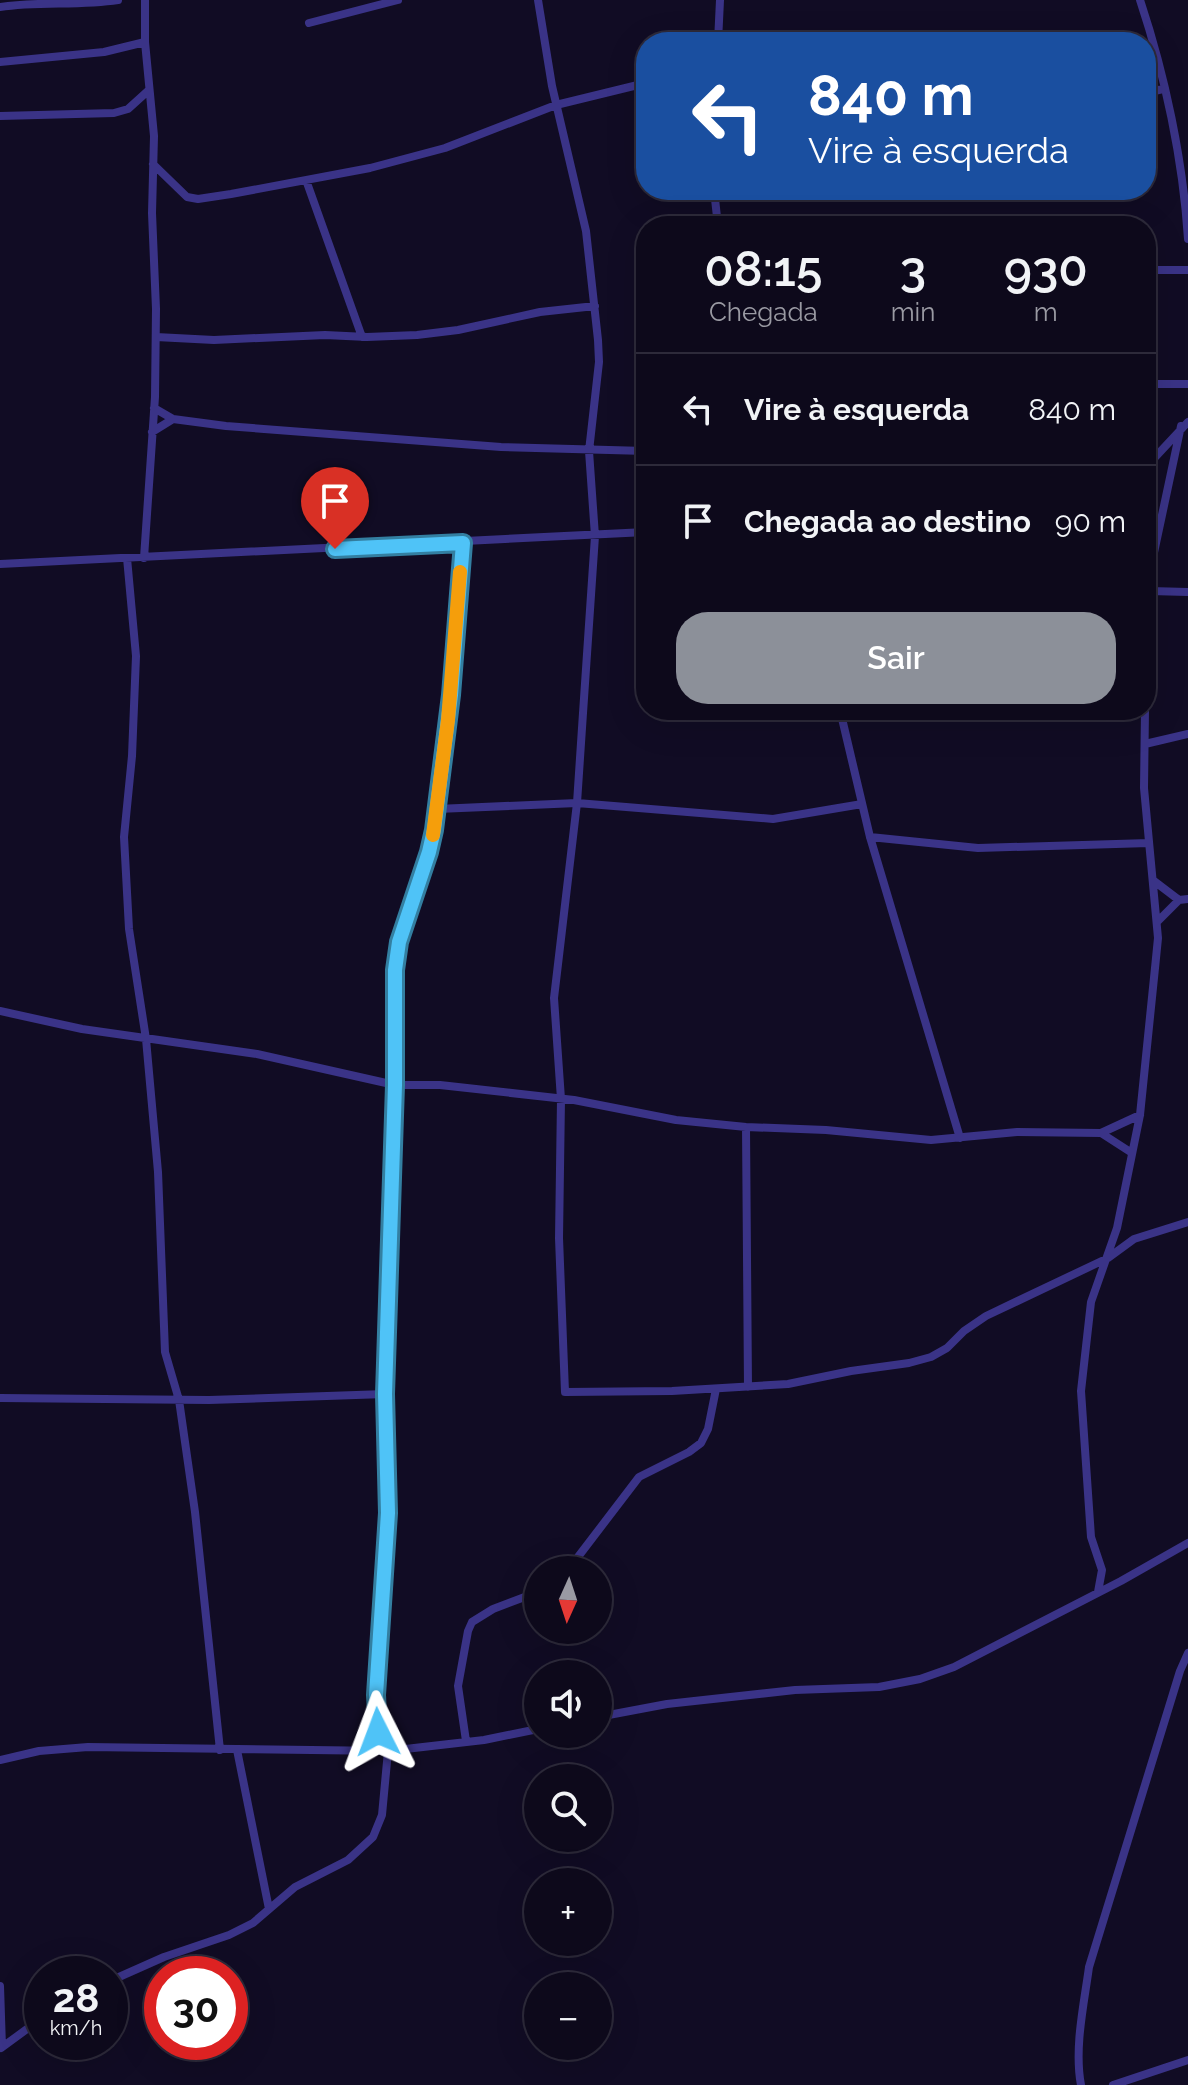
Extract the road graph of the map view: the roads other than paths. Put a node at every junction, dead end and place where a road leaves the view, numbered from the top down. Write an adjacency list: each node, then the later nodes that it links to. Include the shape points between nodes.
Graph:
1 (118, 0): 7 (street)
2 (145, 0): 11 (street)
3 (398, 0): 8 (street)
4 (538, 0): 18 (street)
5 (720, 0): 9 (street)
6 (1140, 0): 10 (street)
7 (0, 7)
8 (309, 23)
9 (718, 32)
10 (1148, 32)
11 (145, 42): 12 (street, via 104,52); 16 (street)
12 (0, 62)
13 (1156, 62): 15 (street)
14 (636, 85): 18 (street)
15 (1163, 89): 17 (street); 22 (street, via 1185,190)
16 (149, 90): 19 (street, via 128,109 114,113); 20 (street)
17 (1156, 91)
18 (556, 105): 21 (street, via 445,148); 25 (street, via 586,231)
19 (0, 116)
20 (153, 164): 21 (street, via 192,199); 26 (street)
21 (306, 180): 27 (street)
22 (1188, 239)
23 (1156, 270): 24 (street)
24 (1188, 270)
25 (595, 306): 27 (street, via 446,332); 34 (street, via 599,362)
26 (156, 337): 27 (street); 30 (street)
27 (362, 337)
28 (1156, 384): 29 (street)
29 (1188, 384)
30 (154, 408): 31 (street); 33 (street)
31 (173, 419): 33 (street); 34 (street)
32 (1184, 424): 36 (street); 39 (street)
33 (152, 432): 42 (street)
34 (589, 451): 35 (street); 38 (street)
35 (636, 451)
36 (1156, 456)
37 (636, 533): 38 (street)
38 (595, 536): 40 (street); 50 (street)
39 (1156, 539)
40 (463, 543): 42 (street); 52 (street)
41 (127, 558): 42 (street); 43 (street); 59 (street, via 136,656 124,837 129,929)
42 (144, 558)
43 (0, 564)
44 (1156, 591): 45 (street)
45 (1188, 592)
46 (842, 720): 51 (street)
47 (1145, 720): 49 (street)
48 (1188, 734): 49 (street)
49 (1145, 744): 54 (street)
50 (577, 803): 51 (street, via 773,819); 52 (street); 61 (street, via 554,998)
51 (862, 804): 53 (street)
52 (437, 809): 60 (street, via 429,852 399,942)
53 (870, 837): 54 (street, via 978,848); 65 (street)
54 (1149, 843): 55 (street)
55 (1154, 881): 56 (street); 57 (street)
56 (1183, 900): 57 (street)
57 (1157, 922): 62 (street)
58 (0, 1011): 59 (street)
59 (146, 1039): 60 (street, via 257,1054); 73 (street, via 165,1352)
60 (395, 1085): 61 (street); 71 (street)
61 (561, 1099): 63 (street); 70 (street, via 565,1392)
62 (1140, 1115): 64 (street); 66 (street)
63 (746, 1127): 65 (street, via 909,1140); 69 (street)
64 (1101, 1133): 65 (street); 66 (street)
65 (960, 1138)
66 (1132, 1153): 68 (street)
67 (1188, 1222): 68 (street, via 1134,1239)
68 (1108, 1258): 69 (street, via 986,1316 931,1357 818,1380); 76 (street, via 1091,1302 1081,1391 1091,1537)
69 (748, 1387): 70 (street)
70 (716, 1389): 75 (street, via 701,1443 639,1477)
71 (385, 1394): 73 (street); 86 (street, via 388,1513 376,1695)
72 (0, 1398): 73 (street)
73 (179, 1400): 84 (street)
74 (1188, 1543): 77 (street)
75 (579, 1556)
76 (1102, 1570): 77 (street); 78 (street)
77 (1121, 1581): 78 (street)
78 (1098, 1592): 81 (street, via 954,1667 920,1679 667,1704)
79 (524, 1597): 83 (street, via 493,1609 472,1622 468,1631 458,1686)
80 (1188, 1653): 94 (street, via 1089,1967)
81 (612, 1714)
82 (524, 1731): 83 (street)
83 (466, 1741): 86 (street)
84 (220, 1750): 85 (street); 87 (street, via 88,1747)
85 (237, 1750): 86 (street); 88 (street)
86 (384, 1751): 88 (street, via 382,1815 373,1837 348,1860 295,1887)
87 (0, 1760)
88 (269, 1909): 89 (street, via 229,1935)
89 (128, 1973)
90 (0, 1986): 92 (street)
91 (24, 2031): 92 (street)
92 (1, 2048)
93 (1188, 2060): 95 (street)
94 (1081, 2085)
95 (1113, 2085)

